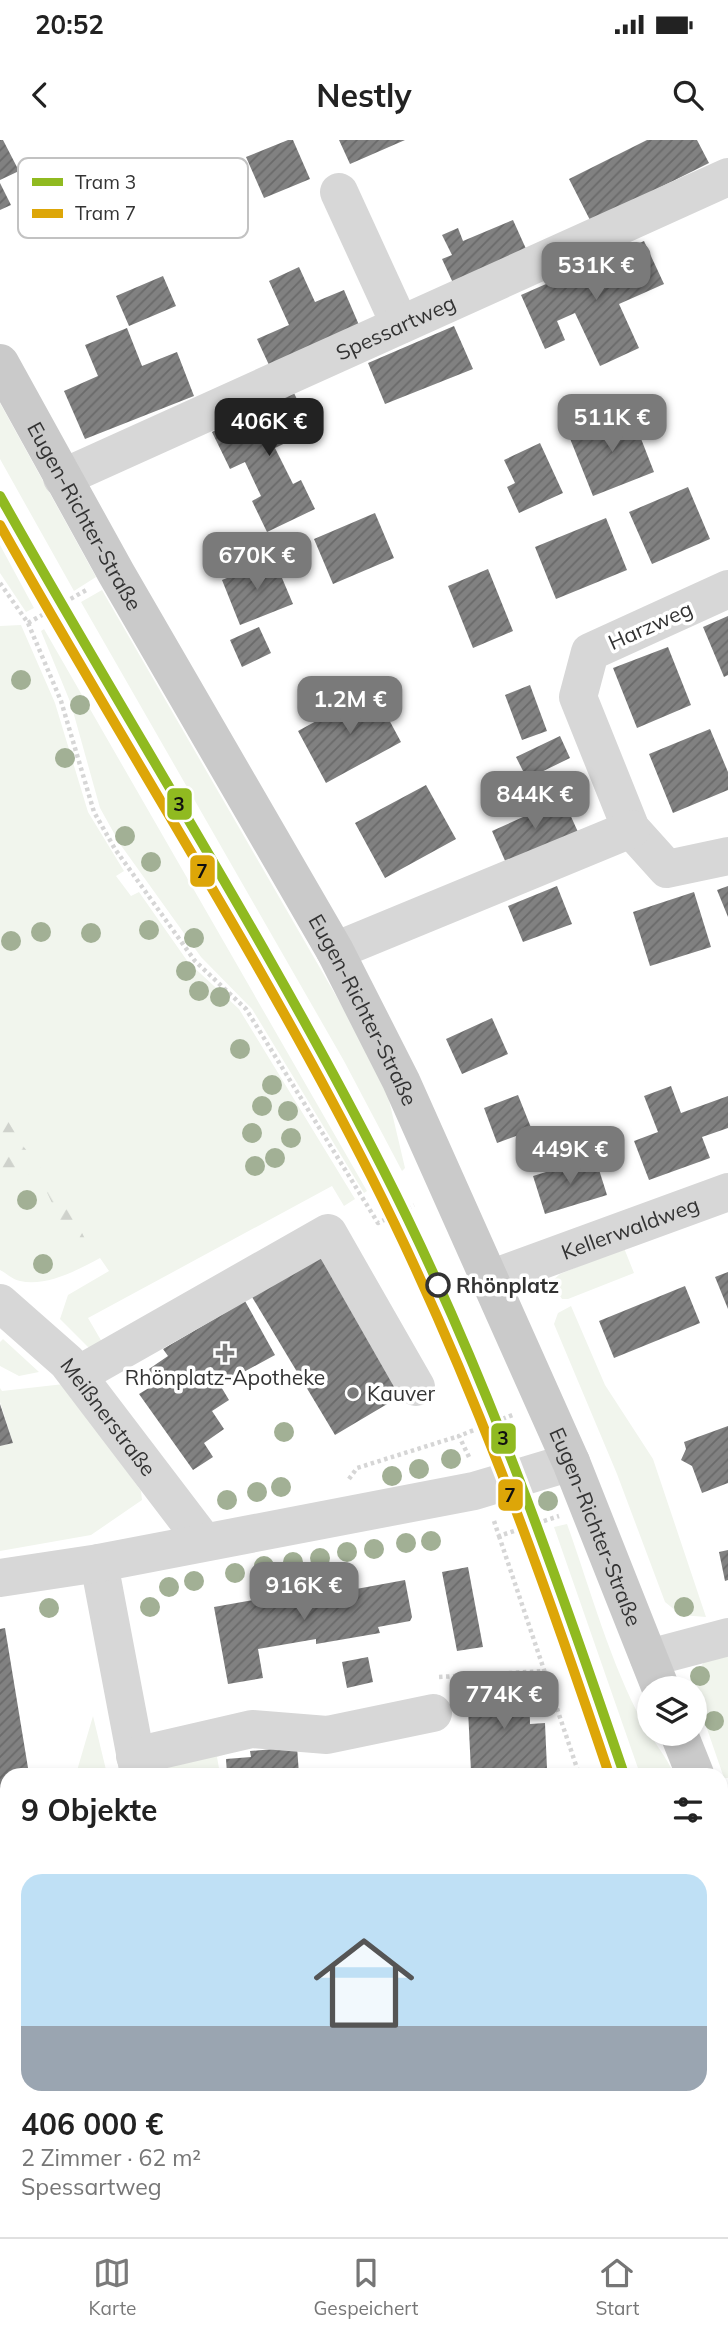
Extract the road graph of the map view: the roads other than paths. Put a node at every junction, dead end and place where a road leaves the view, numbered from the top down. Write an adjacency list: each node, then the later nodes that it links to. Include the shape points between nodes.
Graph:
1 (728, 177): 3 (street, Spessartweg)
2 (339, 192): 3 (street)
3 (400, 325): 5 (street, Spessartweg)
4 (0, 363): 5 (main road, Eugen-Richter-Straße)
5 (62, 478): 9 (main road, Eugen-Richter-Straße)
6 (728, 589): 7 (street, Harzweg, via 590,652 578,697)
7 (631, 829): 8 (street, Harzweg, via 667,869); 9 (street)
8 (728, 856)
9 (335, 951): 11 (main road, Eugen-Richter-Straße, via 401,1081)
10 (728, 1192): 11 (street, Kellerwaldweg)
11 (491, 1279): 15 (main road, Eugen-Richter-Straße)
12 (0, 1303): 13 (street, Meißnerstraße)
13 (78, 1375): 14 (street, via 328,1233); 16 (street, Meißnerstraße)
14 (416, 1387)
15 (571, 1462): 16 (street, via 483,1489); 20 (main road, Eugen-Richter-Straße)
16 (204, 1542): 17 (street)
17 (99, 1563): 18 (street); 23 (street)
18 (0, 1578)
19 (728, 1637): 20 (street)
20 (655, 1673)
21 (433, 1713): 23 (street, via 327,1735 251,1729)
22 (684, 1746): 24 (main road)
23 (137, 1765)
24 (693, 1768)

